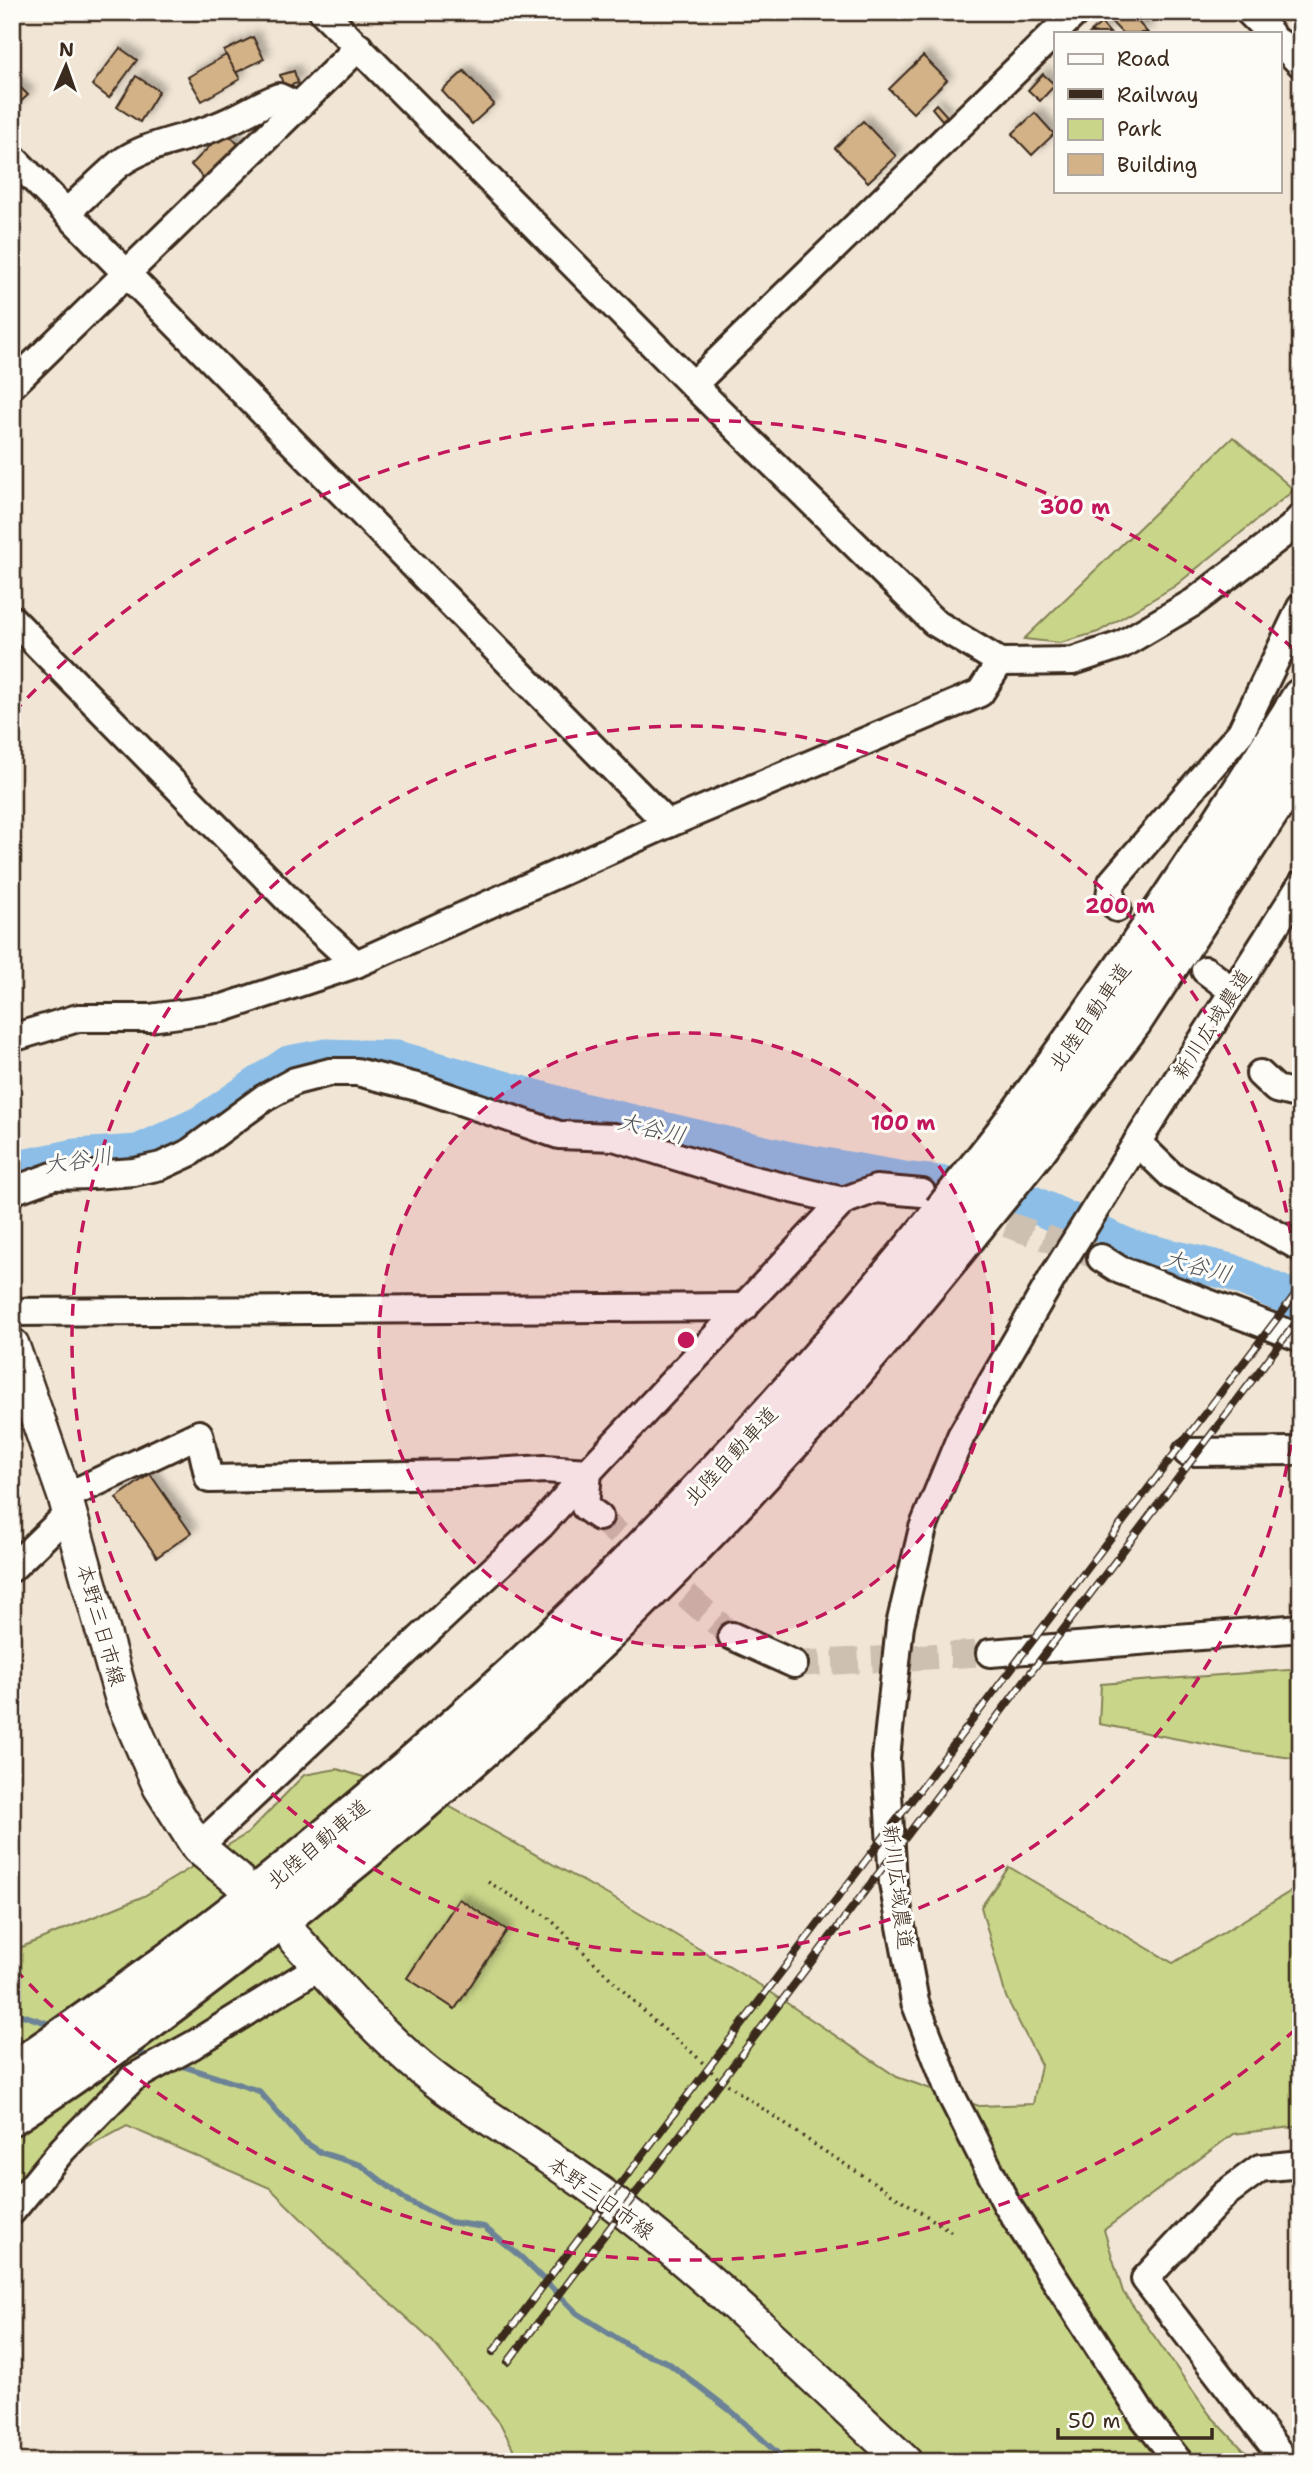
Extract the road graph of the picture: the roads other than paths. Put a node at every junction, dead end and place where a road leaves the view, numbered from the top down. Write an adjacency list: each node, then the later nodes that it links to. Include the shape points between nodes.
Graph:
1 (323, 12): 8 (street)
2 (1076, 12): 4 (street)
3 (1249, 12): 5 (street)
4 (1055, 32)
5 (1269, 32)
6 (1054, 33): 15 (street)
7 (1282, 45): 9 (street)
8 (359, 47): 10 (street); 15 (street)
9 (1301, 64)
10 (298, 106): 12 (street, via 279,97 215,127 142,152 120,163); 13 (street)
11 (12, 157): 12 (street)
12 (67, 212): 13 (street)
13 (127, 272): 14 (street); 22 (street)
14 (12, 384)
15 (693, 384): 19 (street, via 934,622)
16 (1301, 517): 19 (street, via 1194,602 1121,645 1073,662)
17 (1301, 607): 24 (street, via 1241,732 1112,882 1110,897)
18 (12, 620): 25 (street)
19 (1000, 662): 22 (street, via 980,693)
20 (1301, 698): 31 (highway, 北陸自動車道, via 1104,999)
21 (1301, 763): 31 (highway, 北陸自動車道, via 1133,1020)
22 (668, 824): 25 (street)
23 (1301, 885): 27 (street, 新川広域農道)
24 (1117, 908)
25 (356, 964): 28 (street, via 223,1008 150,1018 78,1018)
26 (1205, 970): 27 (street)
27 (1233, 991): 32 (street, 新川広域農道)
28 (12, 1038)
29 (1260, 1074): 30 (street, via 1276,1089)
30 (1301, 1095)
31 (1020, 1143): 35 (highway, 北陸自動車道, bridge)
32 (1130, 1152): 36 (street); 61 (street, 新川広域農道, bridge, via 961,1436 923,1528 900,1625 886,1759 893,1883 915,2002 950,2093 1007,2205 1145,2419)
33 (12, 1191): 34 (street, via 53,1176 161,1166 189,1153 295,1081 330,1072 357,1072 425,1088 559,1135 614,1138 746,1178)
34 (843, 1201): 35 (street, via 876,1189); 38 (street)
35 (947, 1209): 56 (highway, 北陸自動車道, via 776,1409 540,1649 274,1882); 57 (highway, 北陸自動車道, via 915,1301 683,1557 541,1695 420,1805 292,1910 157,2014)
36 (1301, 1248)
37 (1101, 1258): 40 (street, via 1120,1270)
38 (745, 1307): 39 (street); 44 (street)
39 (12, 1311)
40 (1301, 1338)
41 (12, 1345): 45 (main road, 本野三日市線)
42 (1301, 1451): 43 (street)
43 (1186, 1452)
44 (588, 1472): 45 (street, via 545,1469 209,1479 200,1434); 46 (street, via 585,1507); 52 (street, via 541,1525)
45 (67, 1505): 47 (street); 52 (main road, 本野三日市線, via 123,1702 160,1787)
46 (599, 1517)
47 (12, 1568)
48 (1301, 1628): 50 (street)
49 (732, 1636): 51 (street)
50 (990, 1653)
51 (794, 1664)
52 (198, 1847): 53 (main road, 本野三日市線)
53 (237, 1879)
54 (295, 1938): 55 (main road, 本野三日市線)
55 (320, 1966): 59 (street, via 133,2078); 60 (main road, 本野三日市線, via 435,2080 627,2213 745,2313)
56 (12, 2073)
57 (12, 2115)
58 (1301, 2164): 62 (street, via 1260,2168 1225,2194 1145,2279)
59 (12, 2211)
60 (905, 2462)
61 (1178, 2462)
62 (1286, 2462)

